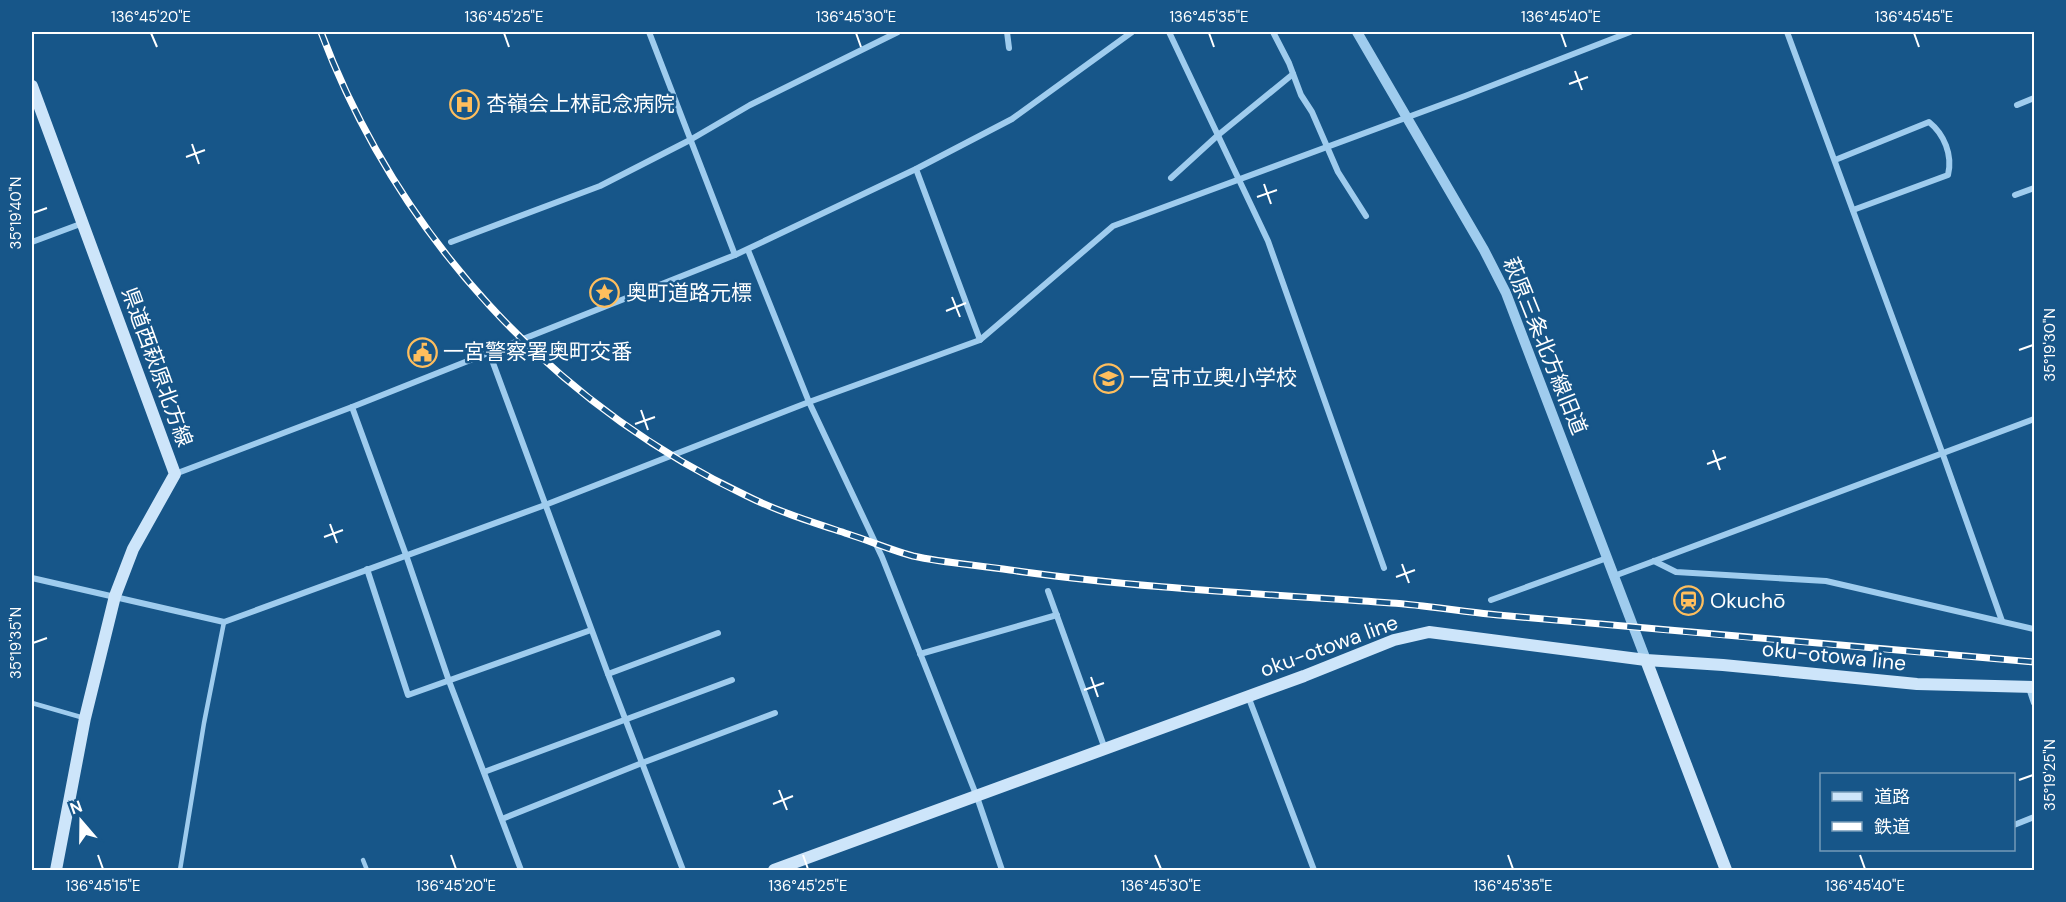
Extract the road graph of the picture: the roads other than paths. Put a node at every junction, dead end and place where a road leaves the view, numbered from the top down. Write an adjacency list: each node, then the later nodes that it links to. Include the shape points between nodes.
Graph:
1 (649, 32): 18 (street)
2 (898, 32): 18 (street, via 750,105)
3 (1007, 32): 11 (street)
4 (1132, 32): 21 (street, via 1012,119)
5 (1169, 32): 17 (street)
6 (1273, 32): 12 (street)
7 (1357, 32): 16 (street, 萩原三条北方線旧道)
8 (1630, 32): 10 (street)
9 (1787, 32): 20 (street)
10 (1618, 34): 16 (street)
11 (1009, 48)
12 (1293, 74): 17 (street); 19 (street)
13 (32, 86): 28 (main road, 県道西萩原北方線)
14 (2034, 98): 15 (street)
15 (2017, 105)
16 (1407, 117): 19 (street); 42 (street, 萩原三条北方線旧道, via 1506,293)
17 (1217, 136): 22 (street); 23 (street)
18 (690, 140): 30 (street, via 600,186); 32 (street)
19 (1328, 147): 23 (street); 27 (street, via 1338,172)
20 (1835, 160): 26 (street); 26 (street, via 1929,122 1940,131 1951,162 1948,175)
21 (916, 169): 31 (street); 33 (street)
22 (1172, 178)
23 (1239, 180): 33 (street, via 1113,226); 44 (street, via 1268,241)
24 (2034, 188): 25 (street)
25 (2015, 195)
26 (1853, 210): 38 (street)
27 (1366, 216)
28 (83, 223): 29 (street); 39 (main road, 県道西萩原北方線)
29 (32, 242)
30 (451, 242)
31 (748, 250): 32 (street); 35 (street)
32 (735, 255): 34 (street)
33 (980, 340): 35 (street)
34 (489, 352): 36 (street); 40 (street)
35 (809, 402): 40 (street); 57 (street, via 882,557)
36 (352, 406): 39 (street); 41 (street)
37 (2034, 419): 38 (street)
38 (1942, 452): 43 (street); 52 (street)
39 (175, 474): 49 (main road, 県道西萩原北方線, via 133,549)
40 (545, 505): 41 (street); 55 (street)
41 (406, 555): 45 (street); 61 (street)
42 (1607, 558): 46 (street, 萩原三条北方線旧道); 50 (street)
43 (1654, 561): 46 (street); 52 (street, via 1676,572 1826,581)
44 (1384, 568)
45 (366, 569): 53 (street); 61 (street, via 408,695)
46 (1614, 576): 58 (street, 萩原三条北方線旧道)
47 (32, 578): 49 (street)
48 (1048, 591): 51 (street)
49 (115, 596): 53 (street); 67 (main road, 県道西萩原北方線)
50 (1491, 600)
51 (1056, 615): 57 (street); 69 (street)
52 (2002, 621): 54 (street)
53 (224, 622): 78 (lane)
54 (2034, 629)
55 (591, 630): 59 (street); 61 (street)
56 (718, 633): 59 (street)
57 (920, 654): 72 (street)
58 (1646, 660): 62 (main road, oku-otowa line, via 1917,684); 63 (main road, oku-otowa line, via 1429,632 1394,640); 85 (main road)
59 (608, 674): 68 (street)
60 (732, 680): 68 (street)
61 (449, 681): 71 (street)
62 (2031, 687): 64 (street)
63 (1248, 696): 69 (main road, oku-otowa line); 84 (street)
64 (2034, 703)
65 (32, 704): 67 (lane)
66 (775, 713): 70 (street)
67 (85, 718): 77 (main road, 県道西萩原北方線)
68 (626, 719): 70 (street); 71 (street)
69 (1105, 750): 72 (main road, oku-otowa line)
70 (642, 763): 74 (street); 81 (street)
71 (483, 772): 74 (street)
72 (977, 797): 82 (main road, oku-otowa line); 83 (street)
73 (2034, 817): 75 (street)
74 (502, 819): 80 (street)
75 (2015, 824)
76 (363, 860): 79 (lane)
77 (56, 870)
78 (180, 870)
79 (367, 870)
80 (521, 870)
81 (683, 870)
82 (774, 870)
83 (1002, 870)
84 (1314, 870)
85 (1726, 870)

